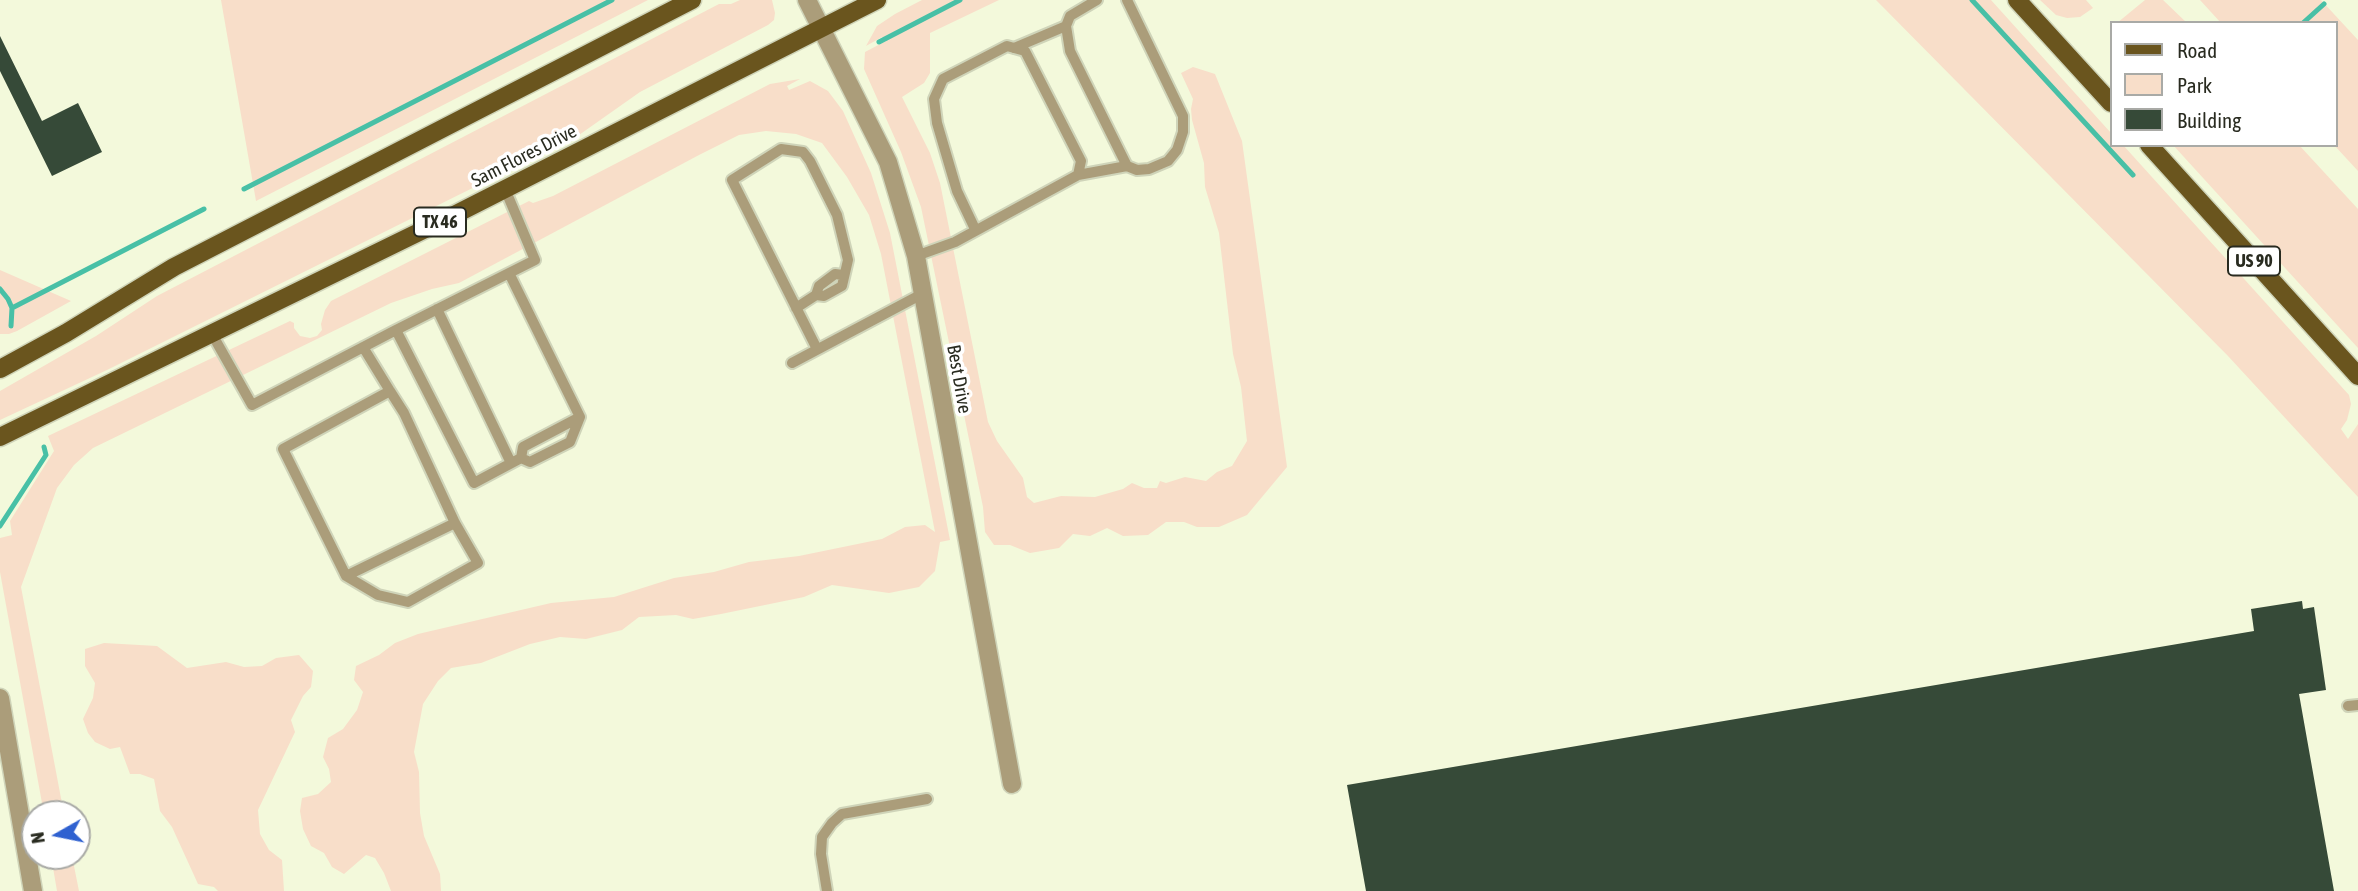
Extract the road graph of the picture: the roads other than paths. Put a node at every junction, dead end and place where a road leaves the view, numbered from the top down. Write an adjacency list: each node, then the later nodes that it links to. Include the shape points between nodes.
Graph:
1 (692, 0): 26 (main road, via 174,267)
2 (807, 0): 8 (street, Best Drive)
3 (877, 0): 8 (main road, Sam Flores Drive / TX 46)
4 (1097, 0): 7 (lane, via 1070,16)
5 (1127, 0): 12 (lane, via 1183,116 1184,132 1168,161 1149,169)
6 (2017, 0): 10 (main road)
7 (1066, 26): 9 (lane); 12 (lane, via 1069,51)
8 (822, 27): 14 (main road, Sam Flores Drive / TX 46); 16 (street, Best Drive, via 888,162)
9 (1014, 48): 13 (lane, via 1025,51 1082,161); 15 (lane, via 1007,46 943,79 934,99 957,191)
10 (2110, 102)
11 (2151, 147): 27 (main road, US 90)
12 (1127, 166): 13 (lane)
13 (1078, 175): 15 (lane)
14 (505, 189): 17 (lane, via 535,260); 22 (main road, Sam Flores Drive / TX 46)
15 (975, 229): 16 (lane)
16 (916, 256): 18 (street, Best Drive)
17 (509, 273): 20 (lane); 29 (lane)
18 (922, 294): 24 (lane); 35 (street, Best Drive)
19 (796, 308): 19 (lane, via 732,180 781,149 803,152 810,161 837,215 848,260 843,275 835,274); 24 (lane)
20 (437, 309): 21 (lane); 31 (lane)
21 (396, 330): 23 (lane); 31 (lane, via 474,483)
22 (212, 334): 23 (lane, via 252,405); 30 (main road, Sam Flores Drive / TX 46)
23 (363, 347): 28 (lane)
24 (817, 349): 25 (lane)
25 (792, 363)
26 (0, 369)
27 (2358, 376)
28 (390, 391): 32 (lane); 33 (lane, via 283,449)
29 (580, 417): 31 (lane, via 523,447); 31 (lane, via 570,442 530,463)
30 (0, 437)
31 (516, 461)
32 (455, 523): 33 (lane); 33 (lane, via 478,563 408,602 378,595)
33 (346, 576)
34 (0, 698): 37 (street)
35 (1012, 784)
36 (927, 799): 38 (lane, via 842,814 832,823 822,837)
37 (33, 891)
38 (827, 891)

